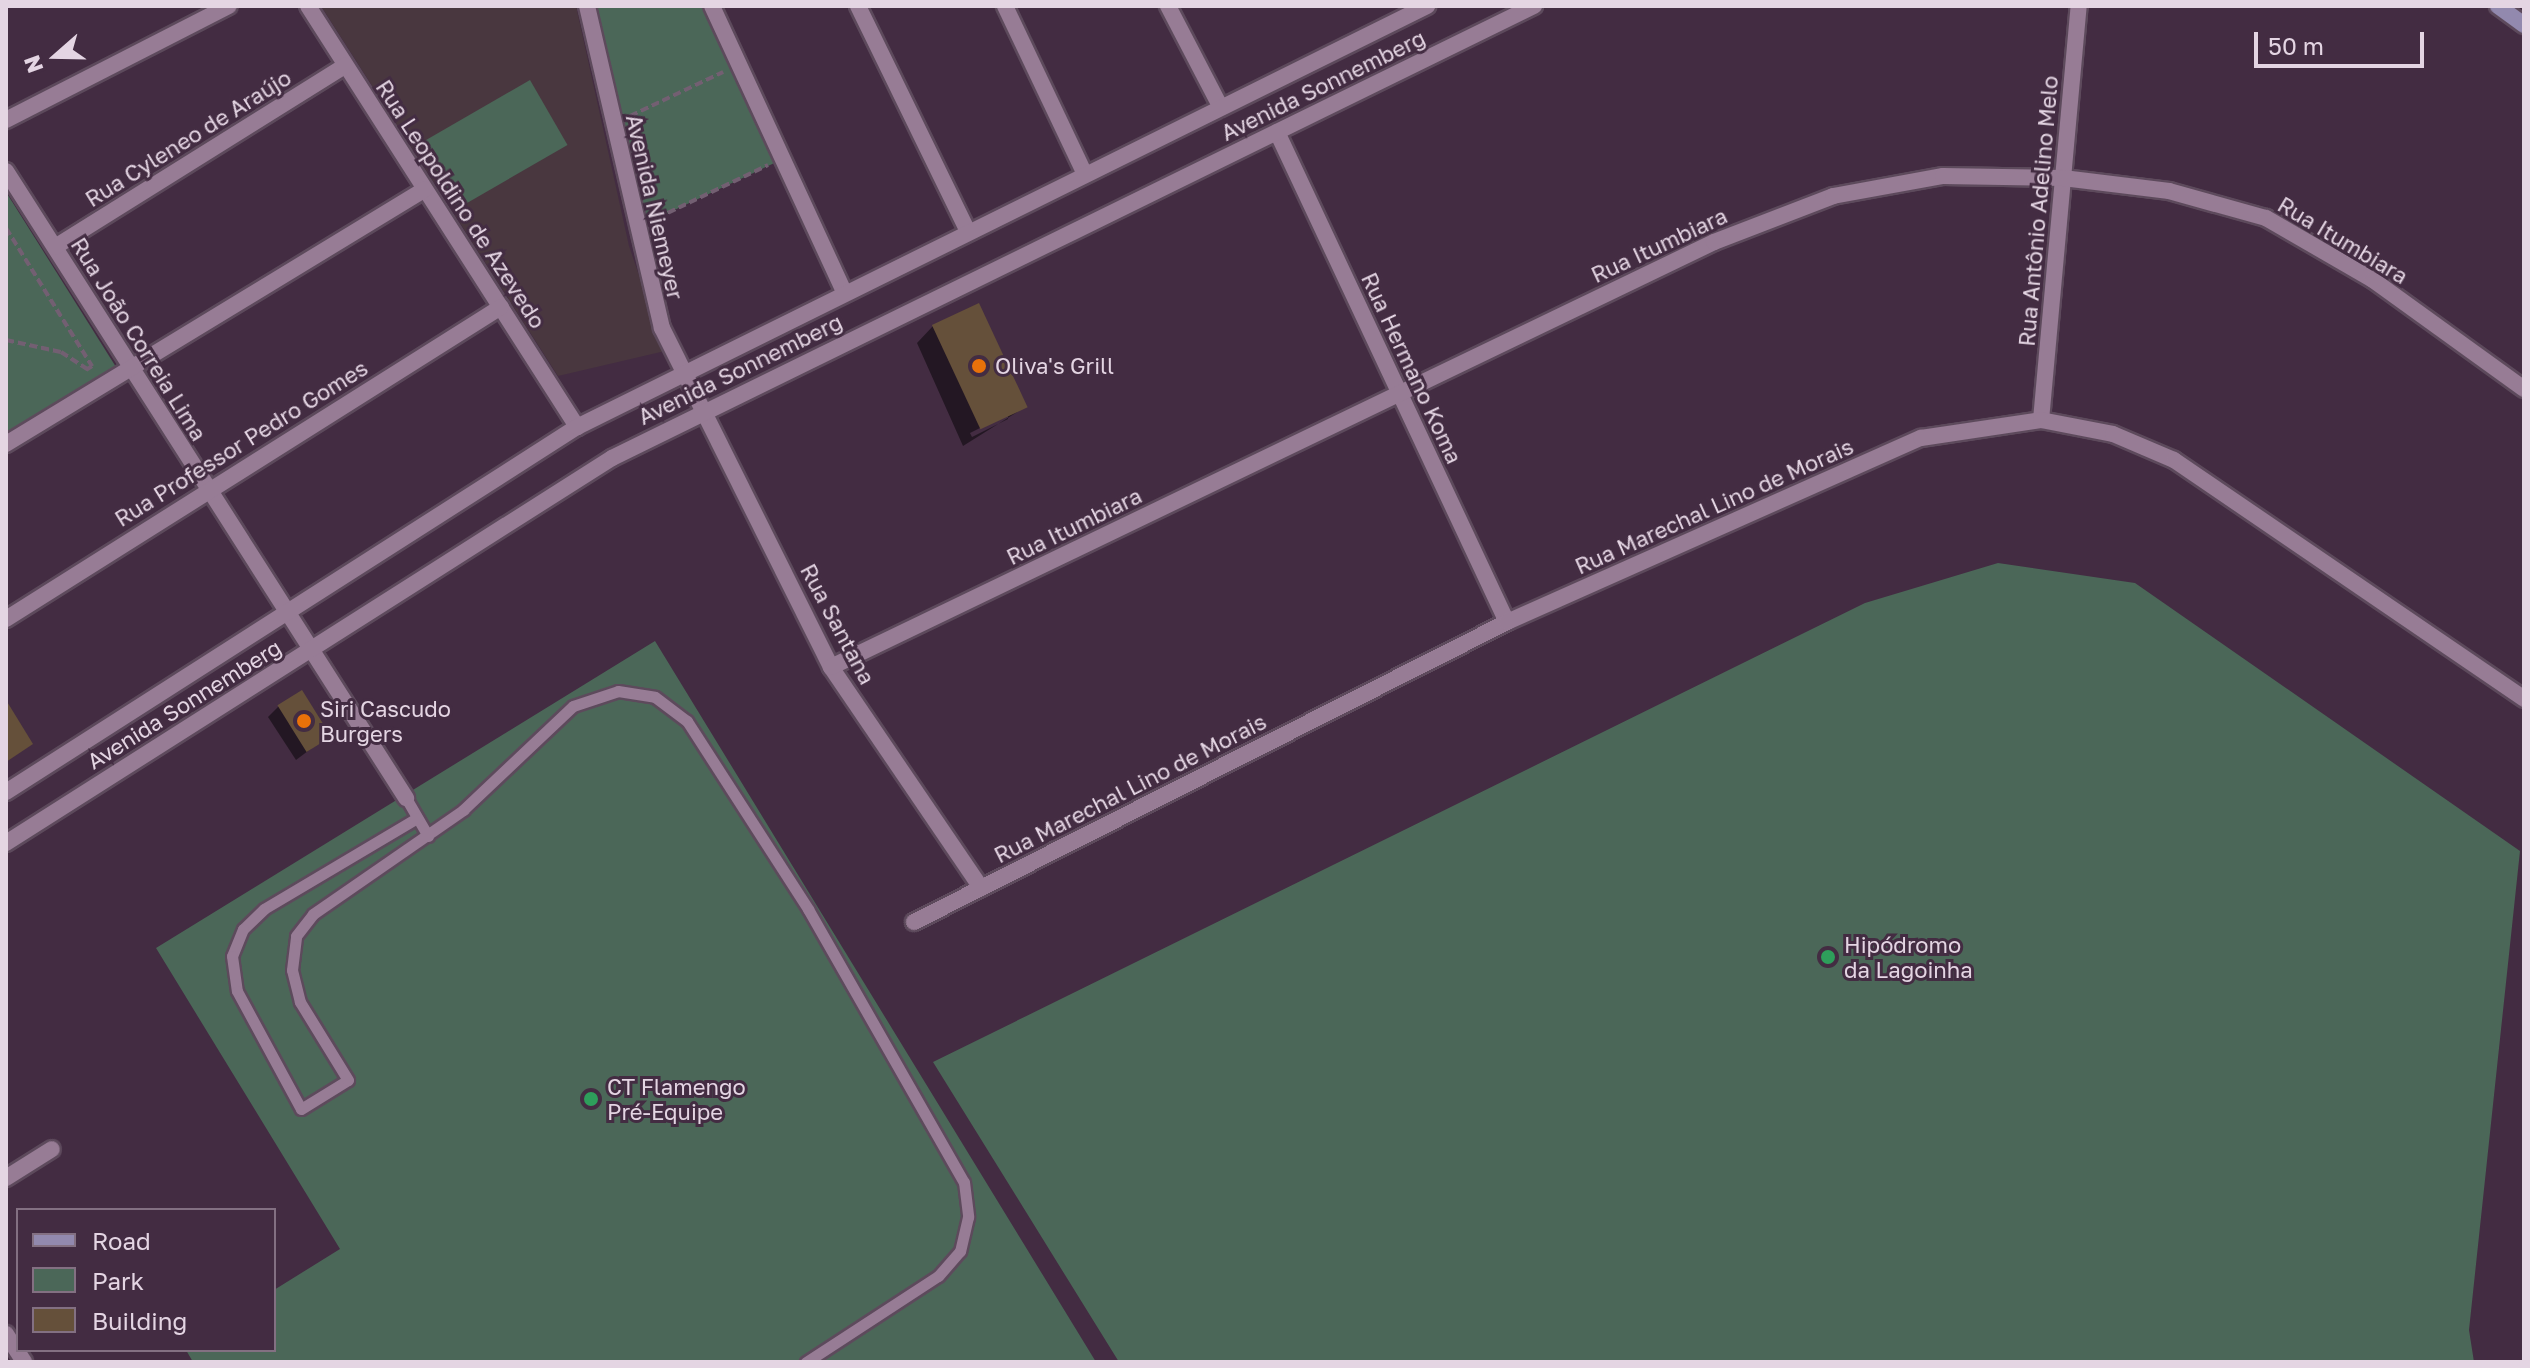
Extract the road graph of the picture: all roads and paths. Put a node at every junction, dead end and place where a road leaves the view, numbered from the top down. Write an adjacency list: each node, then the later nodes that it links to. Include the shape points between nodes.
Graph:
1 (229, 6): 16 (street)
2 (308, 6): 14 (street, Rua Leopoldino de Azevedo)
3 (712, 6): 13 (street)
4 (858, 6): 26 (street)
5 (1005, 6): 21 (street)
6 (1168, 6): 15 (street)
7 (1427, 6): 15 (street, Avenida Sonnemberg)
8 (1534, 6): 18 (street, Avenida Sonnemberg)
9 (2079, 6): 22 (street, Rua Antônio Adelino Melo)
10 (2498, 6): 12 (main road)
11 (592, 8): 17 (street, Avenida Niemeyer)
12 (2524, 25)
13 (739, 65): 17 (path); 19 (street)
14 (345, 66): 23 (street, Rua Leopoldino de Azevedo); 27 (street, Rua Cyleneo de Araújo)
15 (1220, 106): 21 (street, Avenida Sonnemberg)
16 (6, 120)
17 (613, 124): 25 (street, Avenida Niemeyer)
18 (1277, 132): 37 (street, Rua Hermano Koma); 38 (street, Avenida Sonnemberg)
19 (783, 159): 25 (path); 28 (street)
20 (6, 171): 27 (street, Rua João Correia Lima)
21 (1084, 172): 26 (street, Avenida Sonnemberg)
22 (2063, 178): 36 (street, Rua Itumbiara, via 2169,191 2266,218 2373,280); 37 (street, Rua Itumbiara, via 1943,176 1833,196 1714,242); 39 (street, Rua Antônio Adelino Melo)
23 (425, 189): 29 (street, Rua Leopoldino de Azevedo); 31 (street)
24 (6, 228): 32 (path)
25 (636, 228): 33 (street, Avenida Niemeyer, via 662,328)
26 (967, 229): 28 (street, Avenida Sonnemberg)
27 (55, 247): 31 (street, Rua João Correia Lima)
28 (843, 289): 33 (street, Avenida Sonnemberg)
29 (501, 307): 40 (street, Rua Leopoldino de Azevedo); 42 (street, Rua Professor Pedro Gomes)
30 (6, 340): 32 (path, via 47,347)
31 (130, 367): 35 (street); 42 (street, Rua João Correia Lima)
32 (88, 369): 34 (path); 35 (path)
33 (682, 369): 38 (street, Avenida Niemeyer); 40 (street, Avenida Sonnemberg)
34 (76, 376)
35 (102, 384): 41 (street)
36 (2524, 389)
37 (1400, 393): 45 (street, Rua Hermano Koma); 47 (street, Rua Itumbiara)
38 (704, 409): 46 (street, Avenida Sonnemberg, via 612,458); 47 (street, Rua Santana)
39 (2041, 420): 45 (street, Rua Marechal Lino de Morais, via 1921,438); 48 (street, Rua Marechal Lino de Morais, via 2113,434 2174,460)
40 (577, 427): 43 (street, Avenida Sonnemberg)
41 (6, 444)
42 (208, 489): 43 (street, Rua João Correia Lima); 44 (street, Rua Professor Pedro Gomes)
43 (287, 612): 46 (street, Rua João Correia Lima); 49 (street, Avenida Sonnemberg)
44 (6, 619)
45 (1507, 622): 54 (street, Rua Marechal Lino de Morais)
46 (312, 650): 50 (street); 53 (street, Avenida Sonnemberg)
47 (831, 667): 54 (street, Rua Santana)
48 (2524, 699)
49 (6, 792)
50 (406, 798): 51 (lane)
51 (417, 818): 52 (lane); 52 (lane, via 264,909 243,929 232,956 237,991 301,1109 348,1080 300,1002 292,970 296,936 313,914)
52 (428, 836): 58 (lane, via 573,706 618,691 655,697 687,721 808,909 964,1182 968,1217 953,1259)
53 (6, 843)
54 (981, 888): 55 (street, Rua Marechal Lino de Morais)
55 (914, 922)
56 (52, 1149): 57 (street)
57 (6, 1178)
58 (806, 1362)

